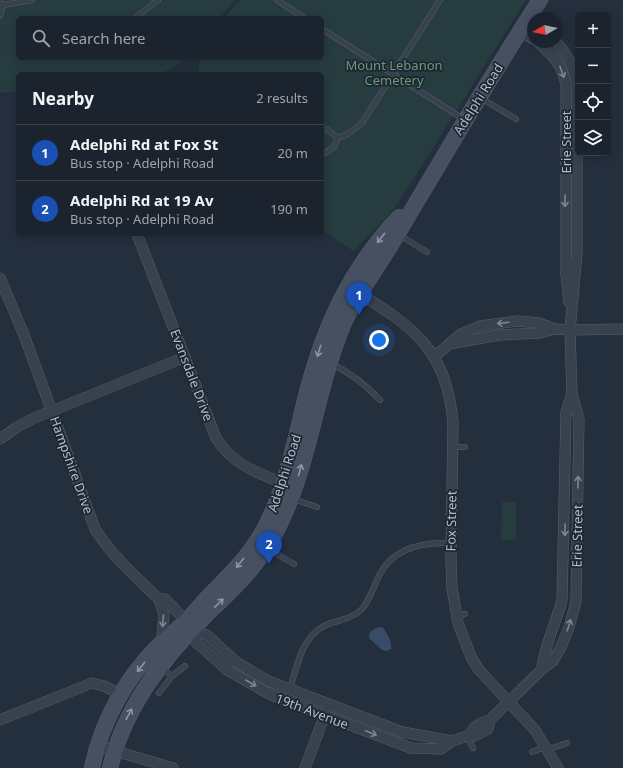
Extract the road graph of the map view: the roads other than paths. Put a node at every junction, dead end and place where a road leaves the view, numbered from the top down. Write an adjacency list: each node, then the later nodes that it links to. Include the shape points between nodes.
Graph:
1 (32, 0): 6 (lane)
2 (158, 0): 8 (lane)
3 (277, 0): 9 (lane)
4 (440, 0): 14 (lane)
5 (540, 0): 10 (main road, Adelphi Road)
6 (1, 4): 7 (lane)
7 (0, 16)
8 (138, 16)
9 (301, 16)
10 (526, 25): 15 (main road, Adelphi Road)
11 (324, 31): 14 (lane)
12 (544, 48): 25 (street, Erie Street, one-way to 25, via 563,71 566,86)
13 (561, 48): 26 (street, Erie Street, via 576,74)
14 (393, 75): 17 (lane); 19 (lane, via 362,123)
15 (480, 98): 16 (lane); 17 (main road, Adelphi Road)
16 (516, 119)
17 (465, 121): 21 (main road, Adelphi Road)
18 (324, 129): 19 (lane)
19 (338, 138): 20 (lane, via 334,147)
20 (324, 154)
21 (416, 199): 22 (main road, Adelphi Road); 28 (main road, Adelphi Road, one-way to 28, via 361,263)
22 (397, 233): 24 (lane); 28 (main road, Adelphi Road)
23 (138, 236): 39 (street, Evansdale Drive)
24 (427, 252)
25 (565, 252): 26 (street); 29 (street, Erie Street)
26 (577, 253): 29 (street, Erie Street)
27 (0, 278): 43 (street, Hampshire Drive)
28 (353, 290): 38 (street, Fox Street, via 396,317); 40 (main road, Adelphi Road); 49 (main road, Adelphi Road, one-way to 49, via 334,311 322,340)
29 (570, 318): 34 (street, Erie Street)
30 (528, 322): 31 (street, one-way to 31); 32 (street); 35 (street)
31 (480, 326): 36 (street); 37 (street, via 461,334)
32 (555, 329): 34 (street); 35 (street)
33 (622, 329): 34 (street)
34 (570, 330): 41 (street, Erie Street)
35 (526, 333): 36 (street)
36 (482, 338): 37 (street)
37 (449, 344): 38 (street)
38 (435, 356): 47 (street, Fox Street, via 452,410)
39 (185, 357): 43 (street); 49 (street, Evansdale Drive, via 222,449 247,468)
40 (329, 363): 42 (lane, via 347,371); 50 (main road, Adelphi Road, one-way to 40)
41 (572, 394): 44 (street, Erie Street); 45 (street, Erie Street)
42 (380, 400)
43 (52, 411): 46 (street, via 17,427); 55 (street, Hampshire Drive, via 95,529 114,554)
44 (566, 419): 45 (street); 58 (street, Erie Street, one-way to 58, via 564,583 556,623)
45 (578, 419): 59 (street, Erie Street, one-way to 45, via 576,602)
46 (0, 439)
47 (453, 447): 48 (lane); 52 (street, Fox Street)
48 (464, 447)
49 (283, 483): 56 (main road, Adelphi Road, one-way to 56, via 274,509 254,546)
50 (292, 498): 51 (lane); 53 (main road, Adelphi Road)
51 (317, 507)
52 (451, 543): 65 (lane, via 436,542 416,546 401,552 390,561 381,572 363,607 355,615 322,627 313,634 304,648); 68 (street, Fox Street, via 452,588 471,657 479,670)
53 (267, 548): 54 (lane); 56 (main road, Adelphi Road, one-way to 53, via 257,564)
54 (294, 564)
55 (159, 599): 56 (street, Hampshire Drive, via 166,599); 57 (street, one-way to 57, via 164,615)
56 (189, 626): 57 (main road, Adelphi Road); 60 (street, 19th Avenue, via 207,635); 63 (street, 19th Avenue, via 196,642); 64 (main road, Adelphi Road)
57 (161, 644): 67 (main road, Adelphi Road, one-way to 67)
58 (547, 646): 59 (street); 62 (street, Erie Street, via 543,652)
59 (558, 652): 62 (street, Erie Street, via 553,661)
60 (234, 660): 63 (street); 65 (street, 19th Avenue, via 268,681)
61 (185, 666): 64 (lane)
62 (542, 669): 68 (street, Erie Street)
63 (227, 670): 70 (street, 19th Avenue, one-way to 70, via 271,695)
64 (167, 671): 66 (lane); 78 (main road, Adelphi Road, one-way to 64, via 120,731 141,692)
65 (290, 689): 69 (street, 19th Avenue)
66 (159, 693)
67 (120, 694): 71 (street, via 92,683); 75 (main road, Adelphi Road)
68 (508, 702): 72 (street, 19th Avenue, via 490,720 472,728); 77 (street, Fox Street, via 535,730)
69 (329, 705): 70 (street); 73 (street, 19th Avenue, via 402,732)
70 (325, 715): 73 (street, 19th Avenue, one-way to 73, via 411,748 441,749); 83 (street)
71 (0, 720)
72 (468, 736): 73 (street, 19th Avenue); 76 (lane)
73 (452, 741)
74 (567, 743): 77 (lane)
75 (98, 746): 78 (street); 80 (main road, Adelphi Road)
76 (473, 748)
77 (546, 749): 79 (lane); 84 (street, Fox Street)
78 (114, 750): 81 (main road, Adelphi Road); 82 (street)
79 (532, 752)
80 (92, 768)
81 (110, 768)
82 (173, 768)
83 (305, 768)
84 (558, 768)

